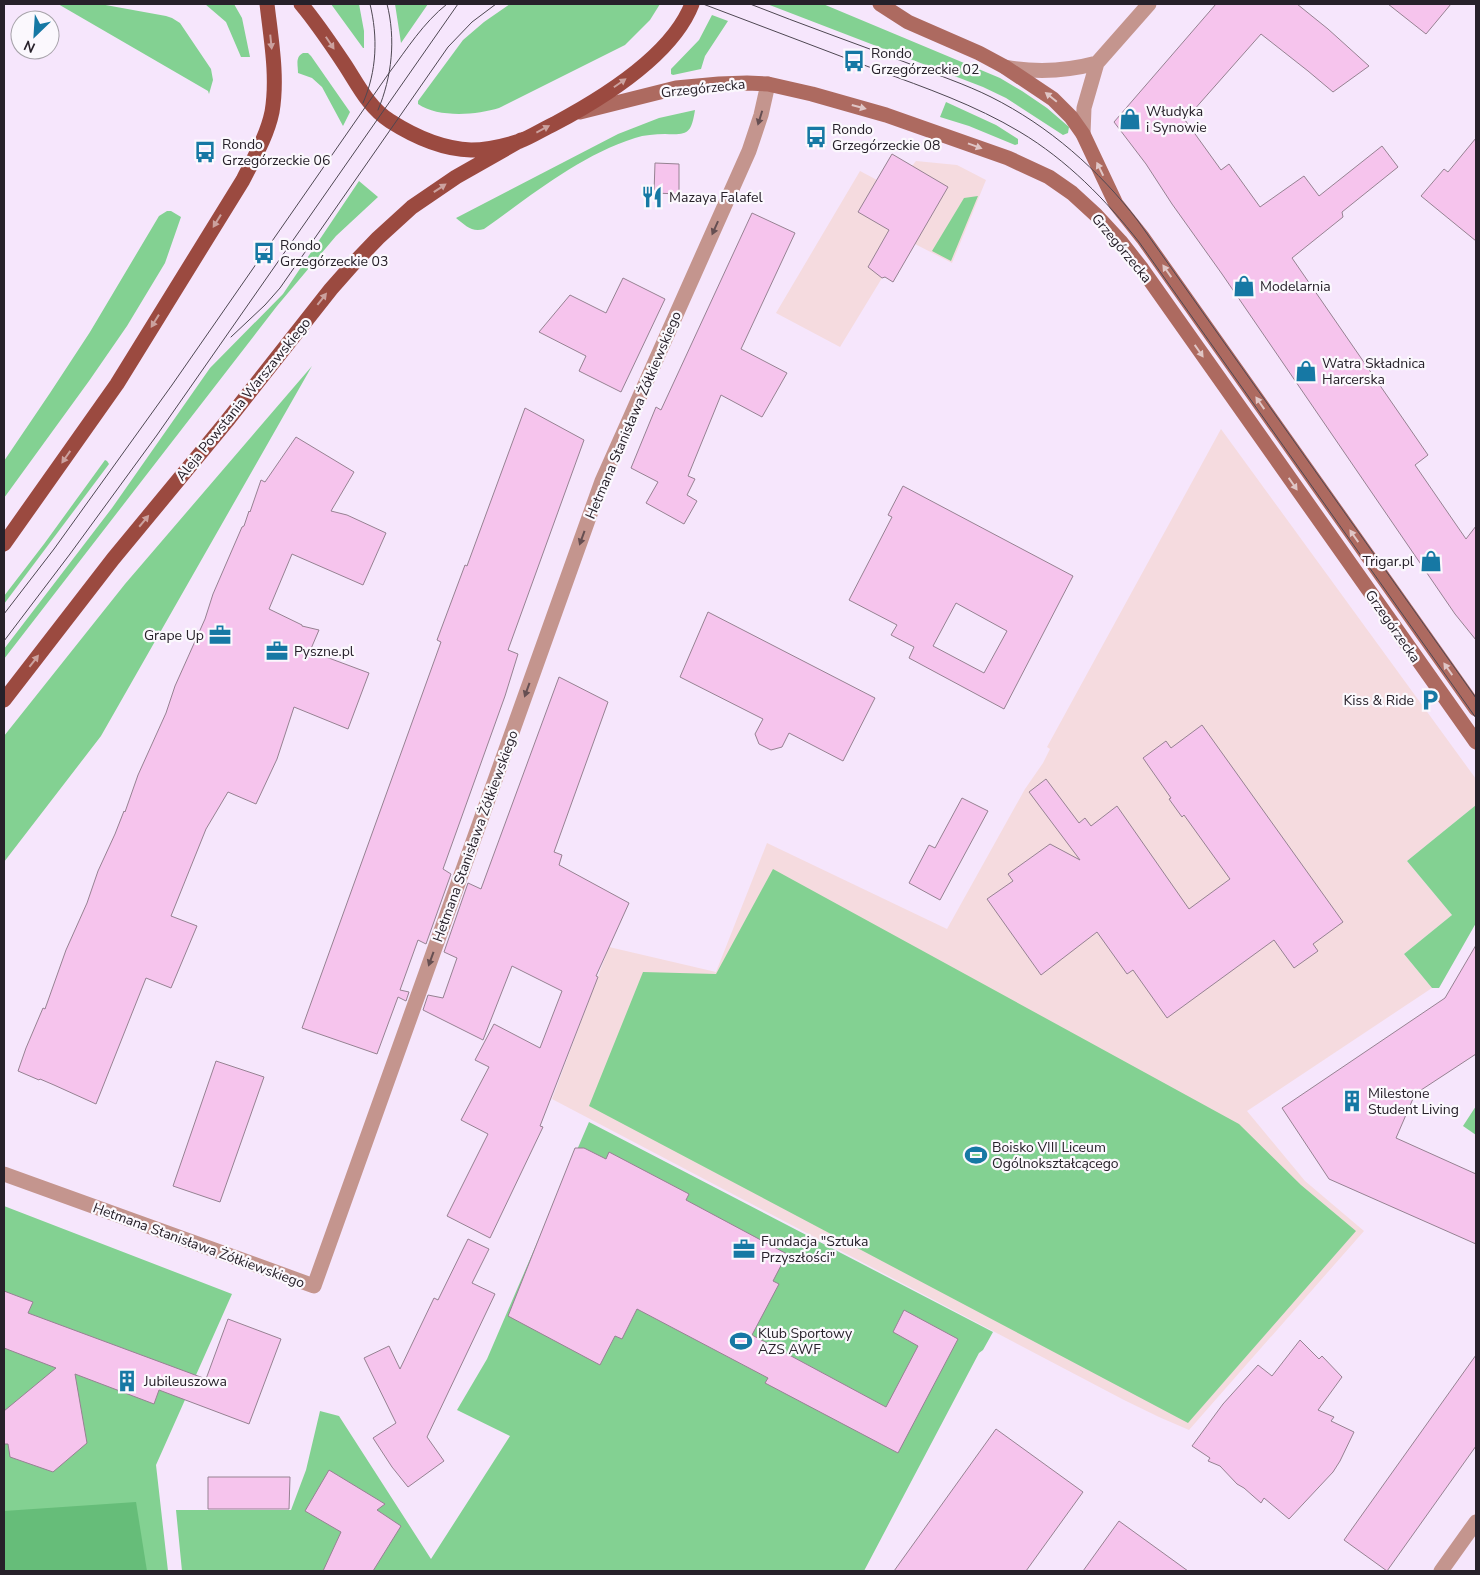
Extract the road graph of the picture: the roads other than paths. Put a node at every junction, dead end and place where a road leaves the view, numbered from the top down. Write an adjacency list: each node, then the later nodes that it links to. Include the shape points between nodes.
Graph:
1 (268, 4): 12 (main road, one-way to 12, via 273,101 268,127 256,154 117,384)
2 (301, 4): 11 (main road, one-way to 11, via 371,105 388,120 427,141 447,147 472,150)
3 (692, 4): 9 (main road, one-way to 3, via 624,80 656,54 679,28)
4 (880, 4): 7 (street, Grzegórzecka, via 908,22)
5 (1149, 4): 6 (street)
6 (1098, 63): 7 (street, via 1076,69 1053,70); 10 (street, via 1084,108)
7 (1006, 66): 10 (street, Grzegórzecka, one-way to 7, via 1054,99)
8 (768, 84): 9 (street, Grzegórzecka, via 733,83 676,88); 15 (street, Grzegórzecka, one-way to 15, via 886,115 1008,158 1049,177 1096,215 1142,269); 16 (street, Hetmana Stanisława Żółkiewskiego, one-way to 16, via 749,151 602,481 314,1286)
9 (564, 118): 11 (main road, one-way to 9)
10 (1083, 134): 14 (street, Grzegórzecka, one-way to 10, via 1116,204)
11 (522, 140): 13 (main road, Aleja Powstania Warszawskiego, one-way to 11, via 113,559 354,263 412,208 456,177)
12 (4, 544)
13 (4, 700)
14 (1476, 709)
15 (1476, 742)
16 (4, 1174)
17 (1476, 1522): 18 (street)
18 (1441, 1571)

